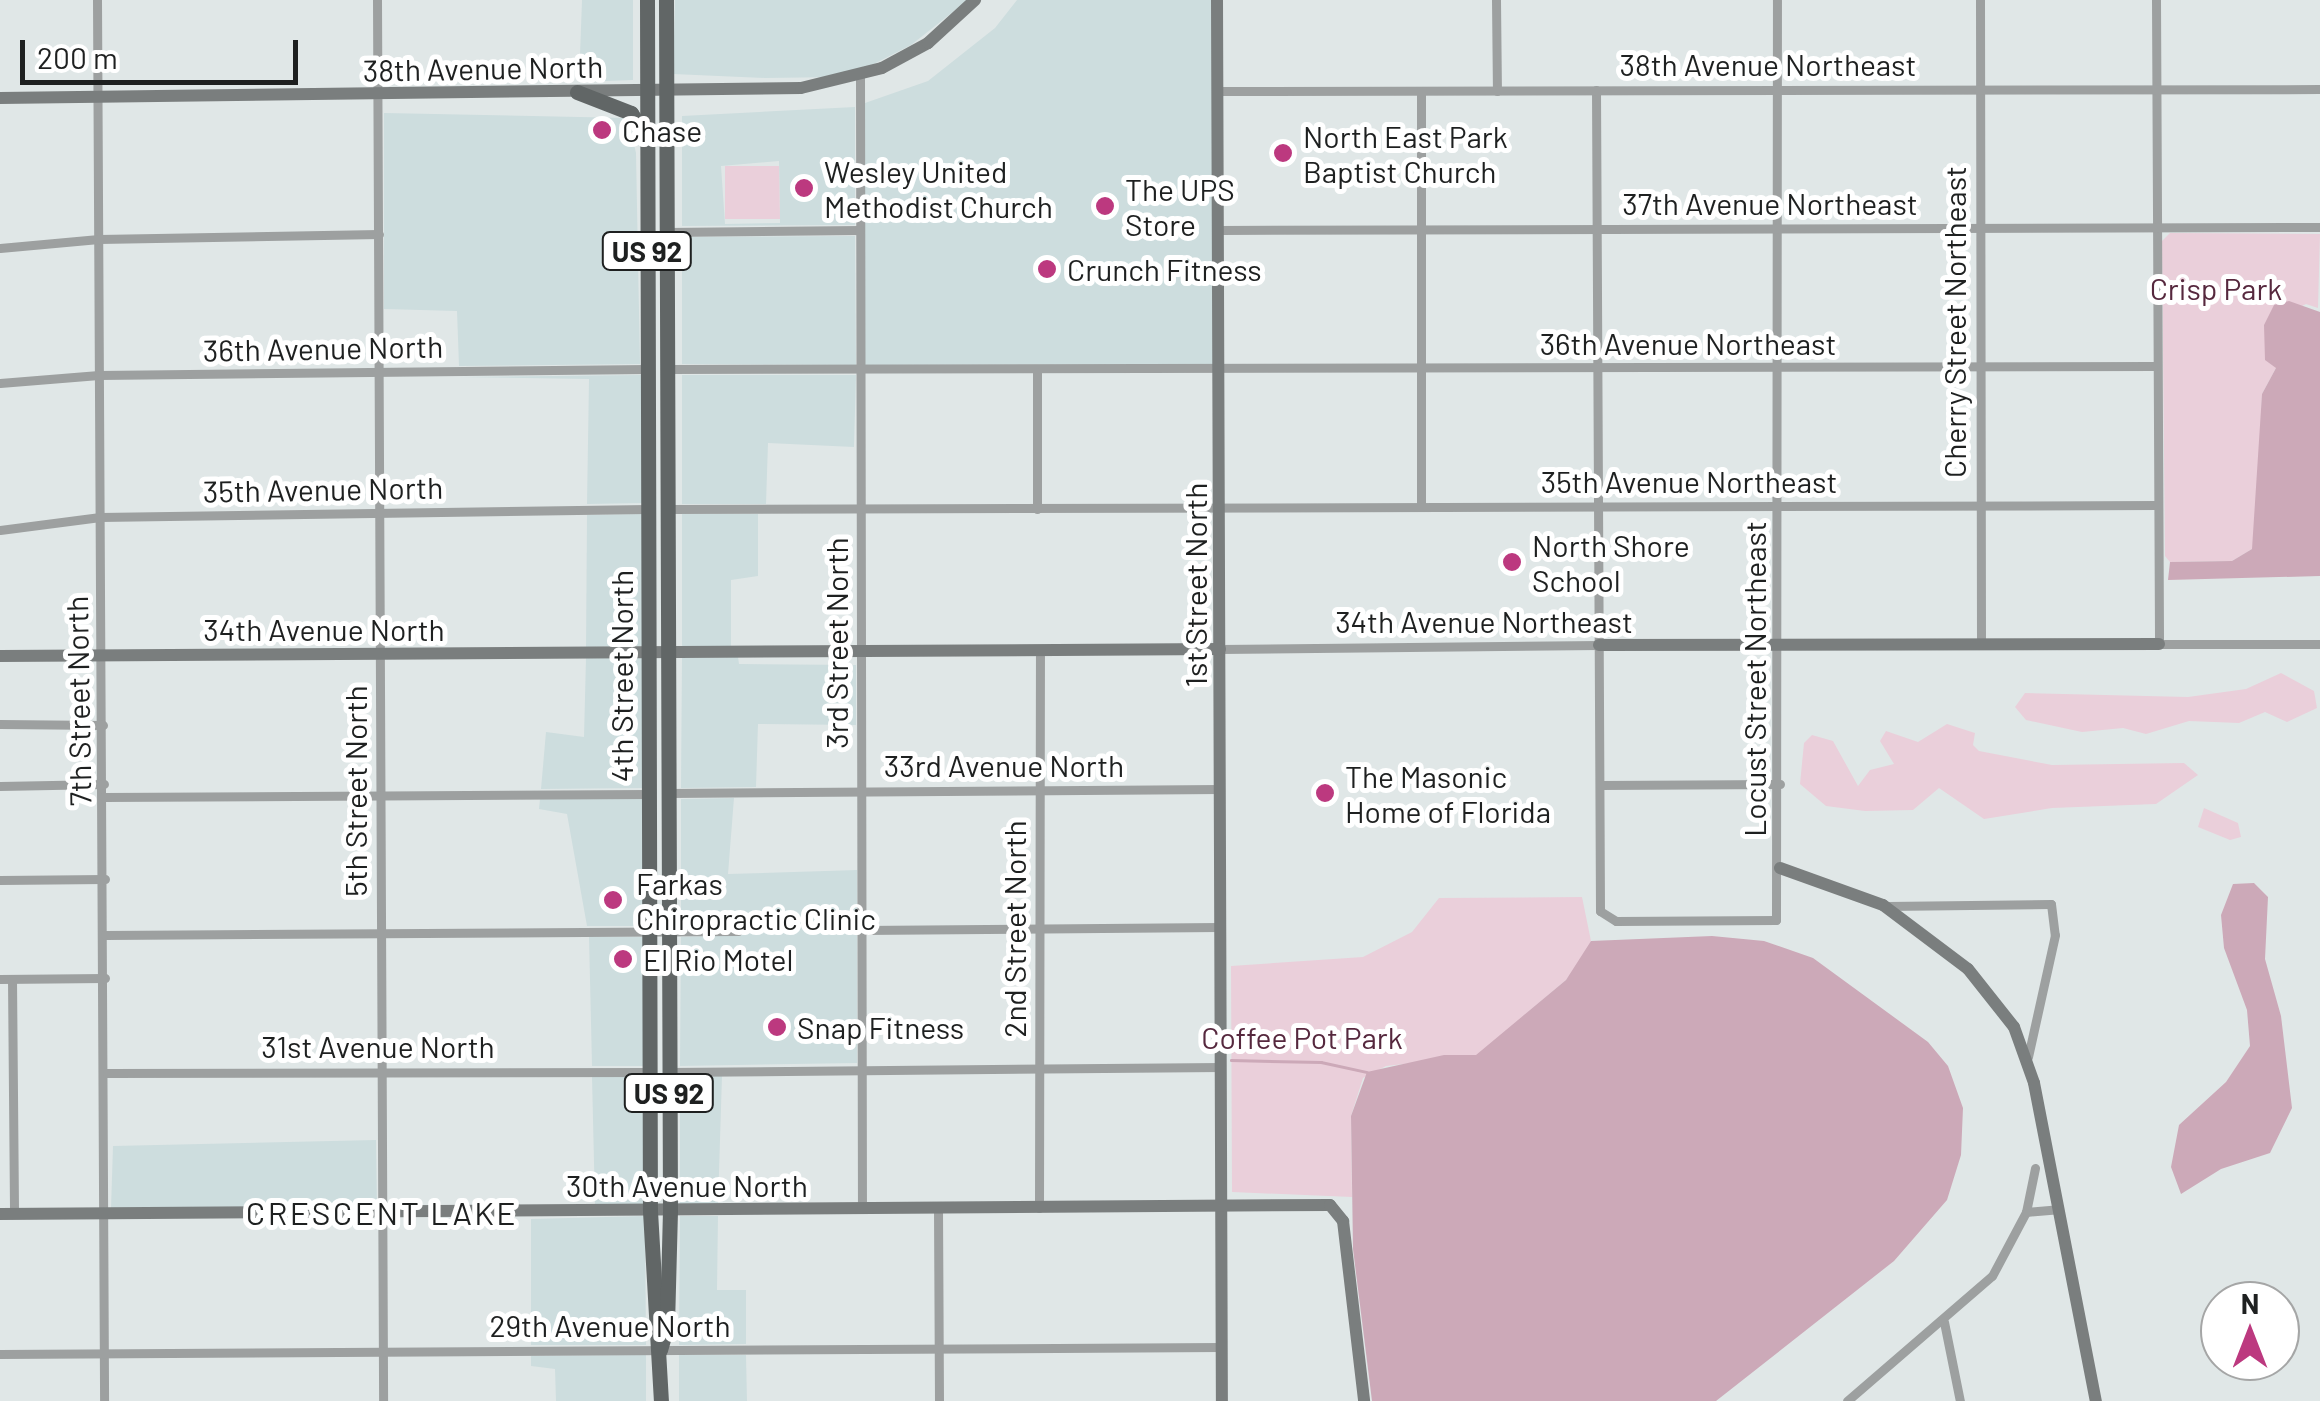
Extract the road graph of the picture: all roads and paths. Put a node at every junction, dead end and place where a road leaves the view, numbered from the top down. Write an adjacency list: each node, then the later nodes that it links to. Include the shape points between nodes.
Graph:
1 (97, 0): 25 (street, 7th Street North)
2 (377, 0): 23 (street, 5th Street North)
3 (646, 0): 17 (main road, 4th Street North / US 92)
4 (666, 0): 18 (main road, 4th Street North / US 92)
5 (975, 0): 11 (street, via 928,43)
6 (1217, 0): 19 (street, 1st Street North)
7 (1496, 0): 21 (street)
8 (1777, 0): 16 (street, Locust Street Northeast)
9 (1980, 0): 12 (street, Cherry Street Northeast)
10 (2156, 0): 13 (street)
11 (860, 76): 18 (street, via 801,88); 32 (street, 3rd Street North)
12 (1978, 88): 13 (street, 38th Avenue Northeast); 16 (street, 38th Avenue Northeast); 27 (street, Cherry Street Northeast)
13 (2156, 89): 14 (street, 38th Avenue Northeast); 29 (street)
14 (2320, 89)
15 (1596, 90): 16 (street, 38th Avenue Northeast); 21 (street, 38th Avenue Northeast); 30 (street)
16 (1778, 90): 31 (street, Locust Street Northeast)
17 (647, 91): 18 (street, 38th Avenue North); 22 (street, 38th Avenue North); 26 (main road, 4th Street North / US 92)
18 (666, 91): 36 (main road, 4th Street North / US 92)
19 (1217, 91): 20 (street, 38th Avenue Northeast); 33 (street, 1st Street North)
20 (1422, 91): 21 (street, 38th Avenue Northeast); 34 (street)
21 (1497, 91)
22 (577, 92): 23 (street, 38th Avenue North); 26 (main road, via 631,114)
23 (378, 95): 25 (street, 38th Avenue North); 37 (street, 5th Street North)
24 (0, 98): 25 (street, 38th Avenue North)
25 (97, 98): 38 (street, 7th Street North)
26 (647, 138): 35 (main road, 4th Street North / US 92)
27 (1978, 227): 29 (street, 37th Avenue Northeast); 31 (street, 37th Avenue Northeast); 41 (street, Cherry Street Northeast)
28 (2320, 227): 29 (street, 37th Avenue Northeast)
29 (2156, 228): 42 (street)
30 (1598, 229): 31 (street, 37th Avenue Northeast); 34 (street, 37th Avenue Northeast); 45 (street)
31 (1777, 229): 43 (street, Locust Street Northeast)
32 (860, 230): 36 (street); 49 (street, 3rd Street North)
33 (1220, 230): 34 (street, 37th Avenue Northeast); 47 (street, 1st Street North)
34 (1421, 230): 44 (street)
35 (647, 232): 40 (main road, via 658,239 659,304); 46 (main road, 4th Street North / US 92)
36 (668, 232): 40 (main road, 4th Street North / US 92)
37 (378, 234): 38 (street); 51 (street, 5th Street North)
38 (99, 238): 39 (street); 52 (street, 7th Street North)
39 (0, 248)
40 (668, 312): 48 (main road, 4th Street North / US 92)
41 (1980, 366): 42 (street, 36th Avenue Northeast); 43 (street, 36th Avenue Northeast); 57 (street, Cherry Street Northeast)
42 (2156, 366): 54 (street)
43 (1778, 367): 45 (street, 36th Avenue Northeast); 56 (street, Locust Street Northeast)
44 (1420, 368): 45 (street, 36th Avenue Northeast); 47 (street, 36th Avenue Northeast); 55 (street)
45 (1597, 368): 58 (street)
46 (647, 369): 51 (street, 36th Avenue North); 59 (main road, 4th Street North / US 92); 61 (main road, via 657,393 659,500)
47 (1220, 369): 50 (street); 60 (street, 1st Street North)
48 (668, 370): 49 (street); 61 (main road, 4th Street North / US 92)
49 (860, 370): 50 (street); 62 (street, 3rd Street North)
50 (1037, 372): 63 (street)
51 (379, 373): 52 (street, 36th Avenue North); 64 (street, 5th Street North)
52 (100, 375): 53 (street, 36th Avenue North); 65 (street, 7th Street North)
53 (0, 383)
54 (2158, 505): 57 (street, 35th Avenue Northeast); 67 (street)
55 (1420, 506): 58 (street, 35th Avenue Northeast); 60 (street, 35th Avenue Northeast)
56 (1779, 506): 57 (street, 35th Avenue Northeast); 58 (street, 35th Avenue Northeast); 71 (street, Locust Street Northeast)
57 (1979, 506): 70 (street, Cherry Street Northeast)
58 (1598, 507): 69 (street)
59 (648, 508): 64 (street, 35th Avenue North); 74 (main road, 4th Street North / US 92)
60 (1219, 508): 63 (street); 72 (street, 1st Street North)
61 (668, 509): 62 (street); 75 (main road, 4th Street North / US 92)
62 (861, 509): 63 (street); 76 (street, 3rd Street North)
63 (1037, 509)
64 (381, 513): 65 (street, 35th Avenue North); 77 (street, 5th Street North)
65 (100, 517): 66 (street, 35th Avenue North); 78 (street, 7th Street North)
66 (0, 530)
67 (2159, 644): 68 (street, 34th Avenue Northeast); 70 (street, 34th Avenue Northeast)
68 (2320, 644)
69 (1599, 645): 71 (street, 34th Avenue Northeast); 72 (street, 34th Avenue Northeast); 84 (street)
70 (1981, 645): 71 (street, 34th Avenue Northeast)
71 (1780, 646): 83 (street, Locust Street Northeast)
72 (1220, 648): 73 (street, 34th Avenue Northeast); 87 (street, 1st Street North)
73 (1040, 650): 76 (street, 34th Avenue Northeast); 86 (street, 2nd Street North)
74 (648, 652): 75 (street, 34th Avenue Northeast); 77 (street, 34th Avenue North); 90 (main road, 4th Street North / US 92)
75 (668, 652): 76 (street, 34th Avenue Northeast); 89 (main road, 4th Street North / US 92)
76 (861, 652): 88 (street, 3rd Street North)
77 (379, 654): 78 (street, 34th Avenue North); 91 (street, 5th Street North)
78 (103, 655): 79 (street, 34th Avenue North); 81 (street, 7th Street North)
79 (0, 656)
80 (0, 724): 81 (street)
81 (104, 724): 82 (street, 7th Street North)
82 (104, 784): 85 (street); 92 (street, 7th Street North)
83 (1780, 784): 84 (street); 94 (street, Locust Street Northeast)
84 (1600, 785): 94 (street, Locust Street Northeast, via 1599,902 1609,920 1760,922 1779,916)
85 (0, 786)
86 (1040, 788): 87 (street, 33rd Avenue North); 88 (street, 33rd Avenue North); 99 (street, 2nd Street North)
87 (1220, 788): 98 (street, 1st Street North)
88 (861, 791): 89 (street, 33rd Avenue North); 100 (street, 3rd Street North)
89 (669, 793): 93 (main road, 4th Street North / US 92)
90 (648, 794): 91 (street); 93 (main road, via 658,802 660,845); 103 (main road, 4th Street North / US 92)
91 (380, 796): 92 (street); 101 (street, 5th Street North)
92 (104, 797): 95 (street, 7th Street North)
93 (669, 860): 104 (main road, 4th Street North / US 92)
94 (1780, 868): 97 (street)
95 (105, 879): 96 (street); 105 (street, 7th Street North)
96 (0, 880)
97 (1883, 905): 109 (street, via 1985,987); 109 (street, via 2051,904 2055,936)
98 (1220, 928): 99 (street); 110 (street, 1st Street North)
99 (1040, 929): 100 (street); 111 (street, 2nd Street North)
100 (862, 930): 112 (street, 3rd Street North)
101 (381, 931): 103 (street); 105 (street); 113 (street, 5th Street North)
102 (738, 931): 104 (street)
103 (649, 932): 104 (street); 108 (main road, 4th Street North / US 92)
104 (670, 932): 115 (main road, 4th Street North / US 92)
105 (104, 935): 106 (street, 7th Street North)
106 (105, 978): 107 (street); 116 (street, 7th Street North)
107 (6, 979): 127 (street)
108 (649, 1000): 114 (main road, 4th Street North / US 92); 115 (main road, via 659,1013 660,1061)
109 (2028, 1057): 121 (street)
110 (1221, 1067): 111 (street); 118 (street, 1st Street North)
111 (1039, 1068): 112 (street); 119 (street, 2nd Street North)
112 (862, 1069): 115 (street); 123 (street, 3rd Street North)
113 (380, 1070): 114 (street, 31st Avenue North); 116 (street, 31st Avenue North); 125 (street, 5th Street North)
114 (650, 1072): 124 (main road, 4th Street North / US 92)
115 (669, 1072): 122 (main road, 4th Street North / US 92)
116 (106, 1073): 128 (street, 7th Street North)
117 (2035, 1168): 126 (street)
118 (1221, 1206): 119 (street, 30th Avenue North); 130 (street, 1st Street North); 141 (street, via 1330,1206 1343,1221)
119 (1039, 1208): 120 (street, 30th Avenue North)
120 (938, 1209): 123 (street, 30th Avenue North); 131 (street)
121 (2058, 1209): 126 (street); 144 (street)
122 (670, 1210): 123 (street, 30th Avenue North); 124 (street, 30th Avenue North); 132 (main road, 4th Street North / US 92, via 667,1326)
123 (862, 1210)
124 (650, 1211): 125 (street, 30th Avenue North); 132 (main road, 4th Street North / US 92, via 652,1325)
125 (382, 1212): 128 (street, 30th Avenue North); 133 (street, 5th Street North)
126 (2026, 1212): 129 (street, via 1992,1276)
127 (7, 1214): 128 (street, 30th Avenue North)
128 (103, 1214): 134 (street, 7th Street North)
129 (1944, 1322): 142 (street); 143 (street)
130 (1221, 1347): 131 (street, 29th Avenue North); 140 (street, 1st Street North)
131 (939, 1348): 132 (street, 29th Avenue North); 139 (street)
132 (660, 1350): 133 (street, 29th Avenue North); 138 (main road, 4th Street North / US 92)
133 (383, 1352): 134 (street, 29th Avenue North); 137 (street, 5th Street North)
134 (104, 1353): 135 (street, 29th Avenue North); 136 (street, 7th Street North)
135 (0, 1354)
136 (104, 1401)
137 (384, 1401)
138 (661, 1401)
139 (939, 1401)
140 (1222, 1401)
141 (1364, 1401)
142 (1847, 1401)
143 (1960, 1401)
144 (2096, 1401)

